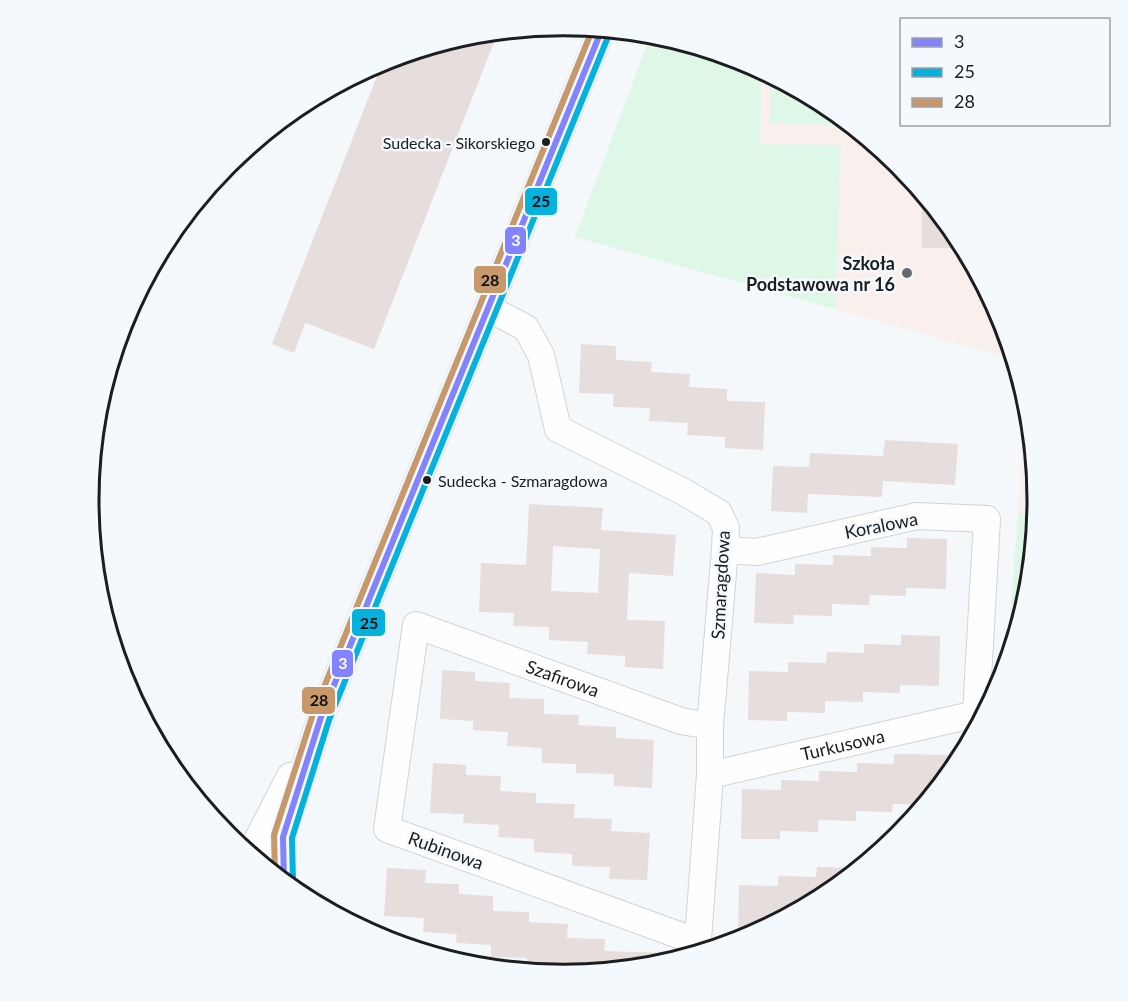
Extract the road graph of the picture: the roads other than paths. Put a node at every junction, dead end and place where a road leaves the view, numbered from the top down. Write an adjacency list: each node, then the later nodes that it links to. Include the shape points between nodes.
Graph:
1 (599, 37): 2 (street)
2 (488, 308): 3 (street, Szmaragdowa, via 526,328 541,355 558,429 719,513 726,528); 6 (street)
3 (725, 550): 5 (street, Koralowa, via 756,552 917,516 987,519); 7 (street, Szmaragdowa)
4 (416, 625): 7 (street, Szafirowa, via 681,721); 14 (street, Rubinowa, via 387,829)
5 (976, 714): 8 (street, Turkusowa)
6 (321, 717): 9 (street); 10 (street)
7 (710, 726): 8 (street, Szmaragdowa)
8 (710, 775): 13 (street, Szmaragdowa)
9 (283, 837): 11 (street); 12 (street)
10 (252, 845)
11 (274, 863)
12 (284, 871)
13 (698, 945)
14 (693, 946)

